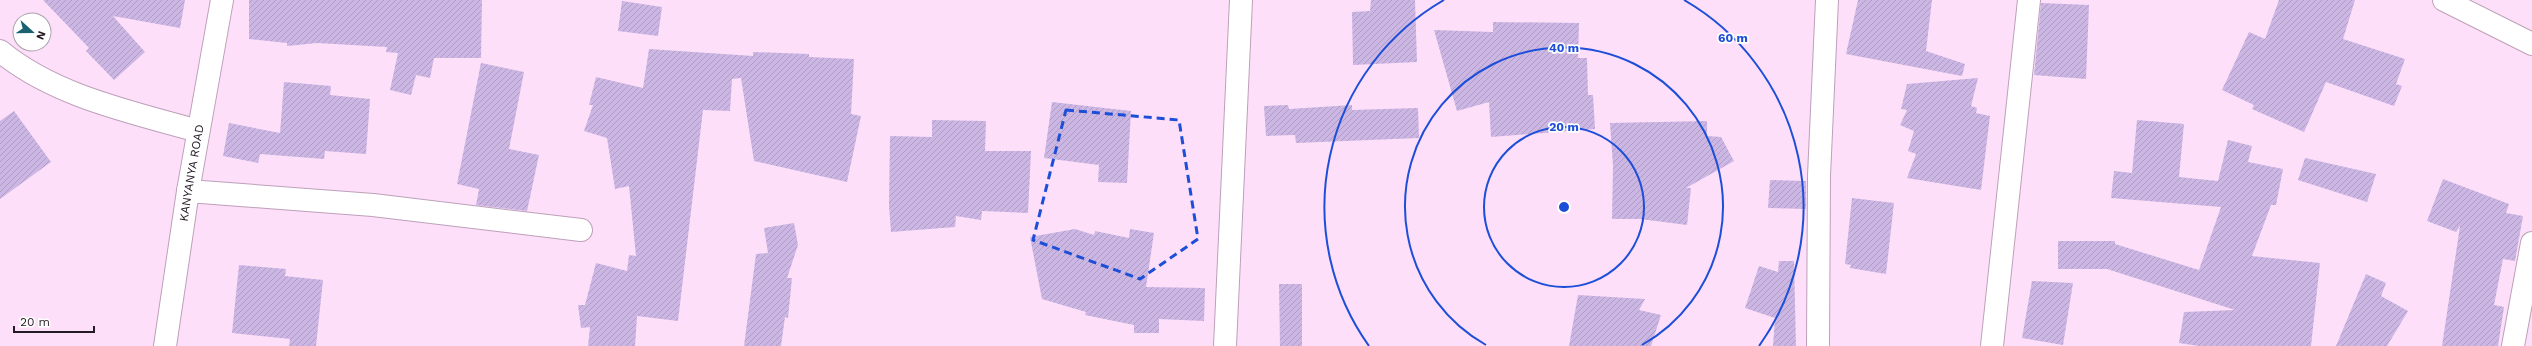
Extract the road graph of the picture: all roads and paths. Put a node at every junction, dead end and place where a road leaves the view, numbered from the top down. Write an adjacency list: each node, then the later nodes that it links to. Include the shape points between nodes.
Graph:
1 (222, 0): 8 (street, KANYANYA ROAD)
2 (1241, 0): 13 (street)
3 (1826, 0): 14 (street, via 1819,176)
4 (2029, 0): 15 (street)
5 (2444, 0): 6 (street)
6 (2532, 44)
7 (0, 51): 8 (street, via 20,68 75,93)
8 (198, 131): 9 (street, KANYANYA ROAD)
9 (188, 191): 10 (street, via 373,205); 12 (street, KANYANYA ROAD)
10 (580, 230)
11 (2532, 243): 16 (street)
12 (164, 346)
13 (1225, 346)
14 (1818, 346)
15 (1992, 346)
16 (2513, 346)

